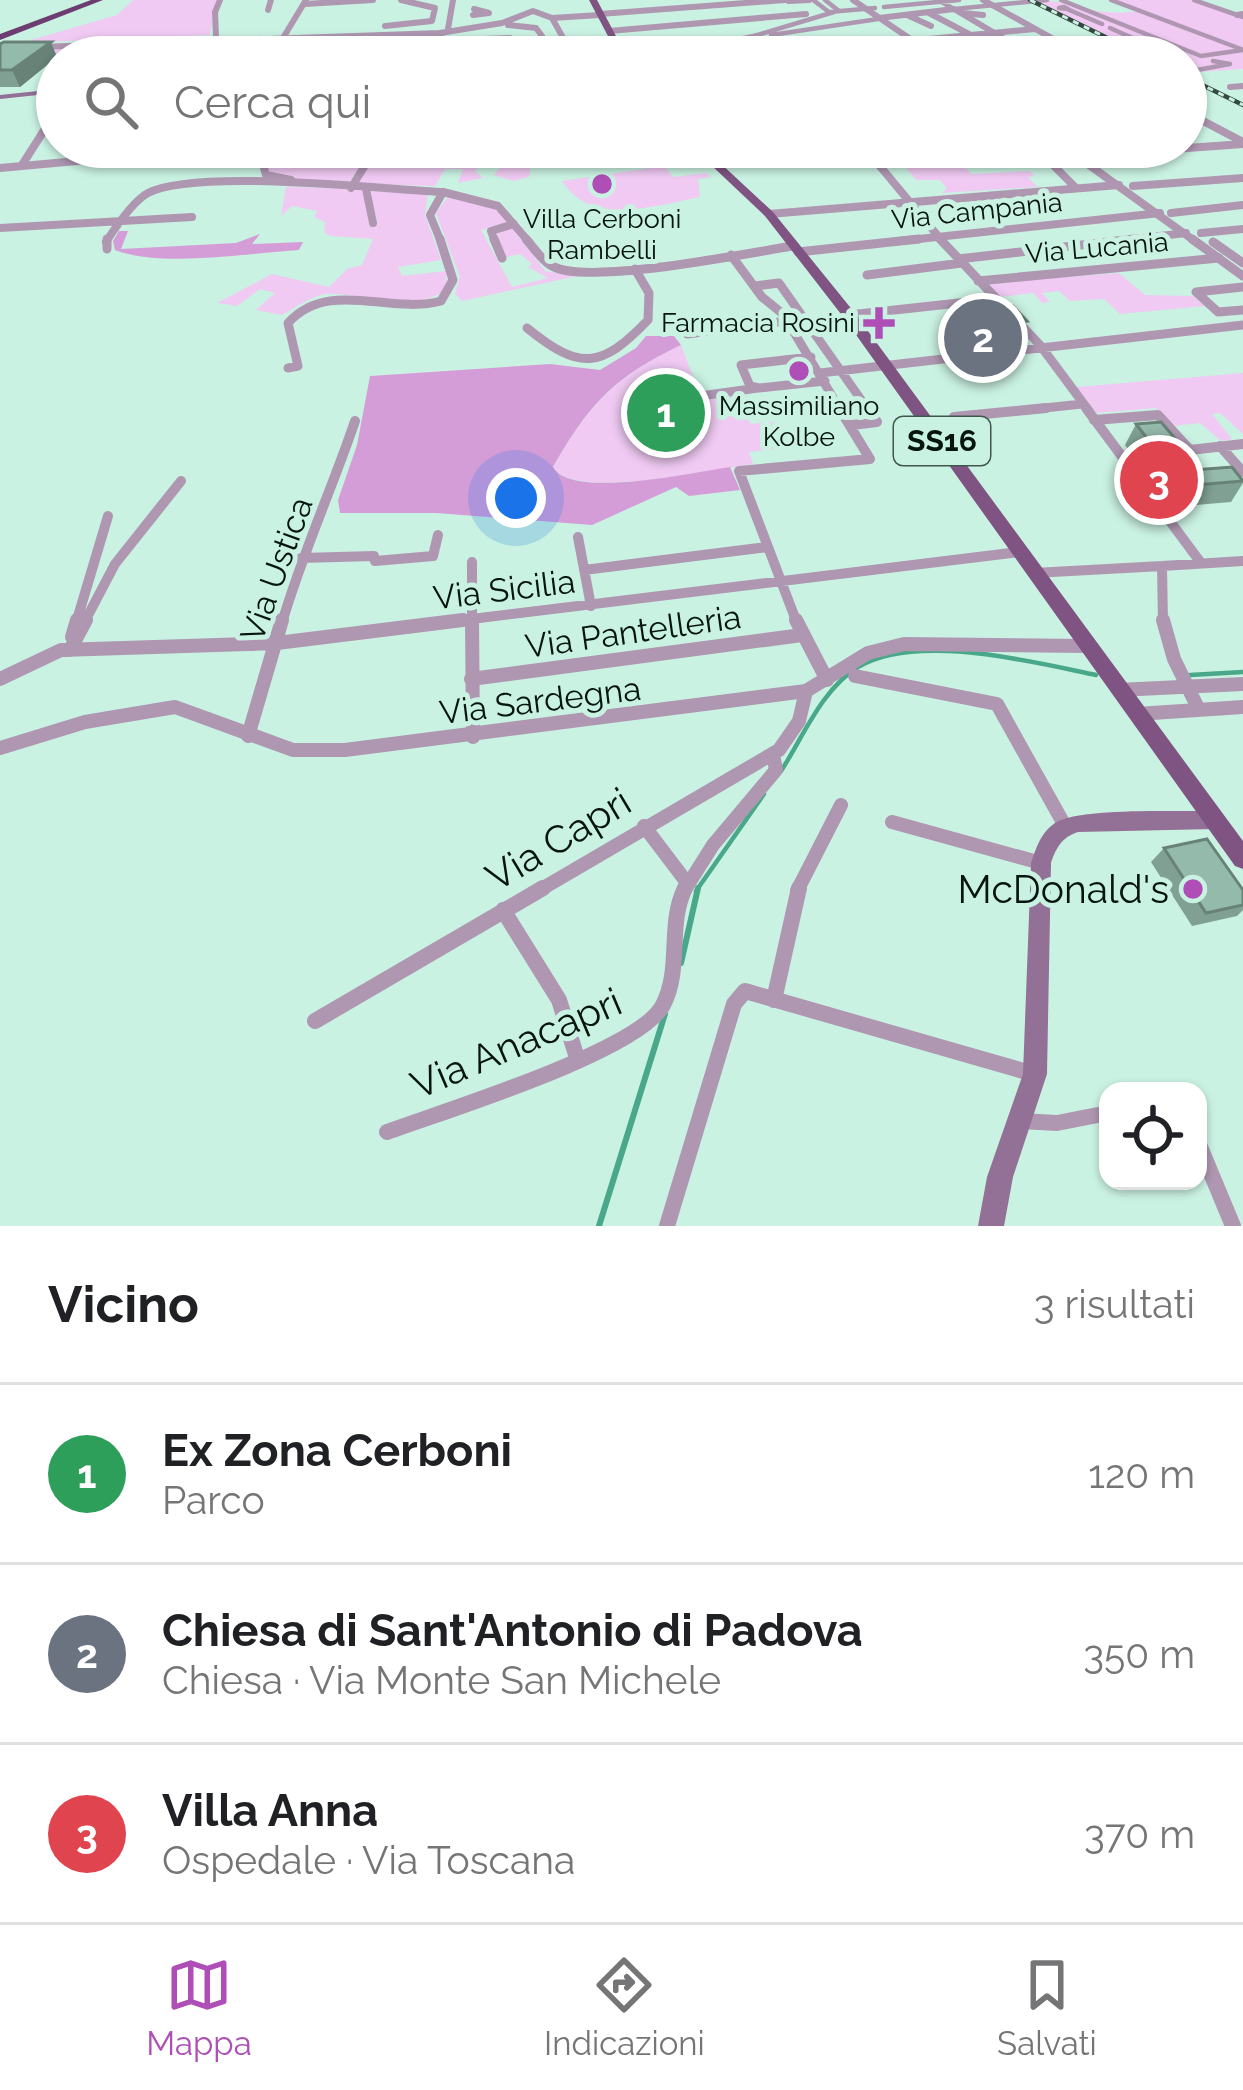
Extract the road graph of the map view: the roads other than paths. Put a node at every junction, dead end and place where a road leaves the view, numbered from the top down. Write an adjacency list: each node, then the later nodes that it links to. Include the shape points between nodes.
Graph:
1 (88, 0): 48 (highway)
2 (98, 0): 48 (highway)
3 (220, 0): 60 (street)
4 (271, 0): 30 (street)
5 (374, 0): 21 (street)
6 (401, 0): 23 (street)
7 (592, 0): 37 (main road)
8 (650, 0): 31 (street)
9 (787, 0): 10 (street); 31 (street); 40 (street)
10 (805, 0): 34 (street); 35 (street)
11 (825, 0): 34 (street)
12 (840, 0): 32 (street)
13 (854, 0): 28 (street)
14 (871, 0): 28 (street)
15 (889, 0): 29 (street)
16 (906, 0): 29 (street)
17 (983, 0): 25 (street)
18 (1045, 0): 25 (street); 26 (street)
19 (1111, 0): 75 (street)
20 (1195, 0): 38 (street)
21 (359, 1): 22 (street); 39 (street)
22 (306, 2): 61 (street)
23 (415, 2): 49 (street, via 435,8 432,21)
24 (941, 5): 27 (street); 29 (street); 36 (street)
25 (992, 5): 27 (street); 52 (street)
26 (1063, 5): 46 (street); 56 (street)
27 (967, 6): 36 (street)
28 (877, 8): 29 (street); 32 (street); 44 (street)
29 (916, 9): 44 (street); 47 (street); 59 (street)
30 (268, 10)
31 (657, 10): 37 (street); 50 (street)
32 (853, 10): 34 (street)
33 (465, 12): 42 (street); 45 (street); 53 (street); 53 (street); 53 (street)
34 (834, 12): 35 (street); 40 (street)
35 (819, 13): 40 (street)
36 (958, 14): 55 (street)
37 (600, 15): 41 (street); 54 (main road)
38 (1241, 15)
39 (352, 16)
40 (804, 17): 50 (street); 51 (street); 68 (street)
41 (552, 18): 45 (street, via 533,11); 66 (street)
42 (483, 20): 45 (street); 45 (street)
43 (854, 20): 51 (street)
44 (881, 20): 51 (street); 69 (street)
45 (504, 23): 64 (street); 65 (street)
46 (1121, 24): 56 (street); 57 (street)
47 (934, 25): 58 (street)
48 (22, 26): 76 (highway)
49 (385, 26)
50 (669, 26): 54 (street)
51 (820, 27): 68 (street)
52 (1035, 29): 55 (street); 72 (street)
53 (452, 30): 62 (street); 63 (street)
54 (609, 31): 67 (main road)
55 (994, 33): 59 (street); 71 (street)
56 (1115, 33): 57 (street); 73 (street)
57 (1140, 33): 74 (street)
58 (947, 35)
59 (970, 35): 70 (street)
60 (216, 36)
61 (288, 36)
62 (372, 36)
63 (452, 36)
64 (509, 36)
65 (542, 36)
66 (562, 36)
67 (612, 36)
68 (754, 36)
69 (907, 36)
70 (959, 36)
71 (999, 36)
72 (1048, 36)
73 (1124, 36)
74 (1148, 36)
75 (1196, 36)
76 (1, 41)
77 (1207, 41): 81 (street)
78 (36, 46): 79 (street)
79 (25, 47)
80 (1207, 56): 81 (street)
81 (1243, 56): 84 (street)
82 (1207, 61): 83 (street)
83 (1212, 61): 84 (street); 85 (street)
84 (1228, 61): 85 (street)
85 (1220, 67): 86 (street)
86 (1207, 69)
87 (1243, 86): 88 (street)
88 (1230, 87)
89 (36, 93): 90 (main road)
90 (0, 97)
91 (1207, 125): 93 (street)
92 (36, 143): 96 (street)
93 (1243, 143): 94 (street)
94 (1207, 146)
95 (36, 164): 96 (street)
96 (22, 165): 97 (street)
97 (0, 168)
98 (264, 168): 106 (street)
99 (363, 168): 109 (street)
100 (717, 168): 116 (main road, SS16)
101 (879, 168): 113 (street)
102 (1057, 168): 110 (street)
103 (1096, 168): 107 (street)
104 (1109, 168): 108 (street)
105 (1243, 178): 108 (street)
106 (290, 180)
107 (1119, 185): 110 (street); 115 (street)
108 (1133, 185): 115 (street)
109 (351, 188): 111 (street, Via Campania); 118 (street, Via Campania, via 175,185 146,194)
110 (1076, 188): 113 (street)
111 (366, 189): 112 (street, Via Campania); 119 (street)
112 (443, 192): 120 (street, Via Campania, via 490,202); 148 (street, via 430,215 452,275 444,298 414,306 320,298 288,323 300,359)
113 (905, 202): 116 (street); 125 (street)
114 (1243, 206): 115 (street, Via Campania)
115 (1165, 213): 123 (street); 124 (street); 125 (street, Via Campania)
116 (769, 214): 126 (main road, SS16)
117 (193, 217): 118 (street)
118 (120, 220): 121 (street); 127 (street)
119 (373, 223)
120 (514, 224): 129 (street, via 491,231); 132 (street, Via Campania, via 555,268)
121 (0, 228)
122 (1243, 229): 124 (street)
123 (1186, 233): 130 (street); 131 (street)
124 (1202, 233): 133 (street)
125 (936, 236): 126 (street, Via Campania); 131 (street)
126 (796, 249): 128 (street, Via Campania); 140 (main road, SS16)
127 (107, 250)
128 (731, 255): 132 (street, Via Campania); 136 (street)
129 (502, 257)
130 (1220, 258): 133 (street); 135 (street, Via Lucania)
131 (960, 261): 134 (street); 135 (street)
132 (635, 268): 143 (street, via 649,292 648,320 604,357 559,356)
133 (1241, 269)
134 (867, 275)
135 (978, 281): 138 (street)
136 (755, 286): 141 (street); 149 (street, via 779,283)
137 (1243, 287): 139 (street, via 1196,292 1218,312)
138 (995, 298): 140 (street); 145 (street)
139 (1243, 310)
140 (849, 315): 147 (main road, SS16)
141 (787, 321): 144 (street); 146 (street)
142 (1243, 326): 145 (street)
143 (527, 328)
144 (687, 334)
145 (1040, 345): 147 (street); 153 (street)
146 (811, 357): 150 (street); 151 (street, via 741,365)
147 (886, 364): 149 (street); 166 (main road, SS16)
148 (288, 368)
149 (842, 370): 150 (street); 157 (street, via 877,422)
150 (822, 377): 151 (street); 157 (street)
151 (759, 388): 152 (street)
152 (700, 396)
153 (1082, 404): 154 (street); 155 (street)
154 (954, 417)
155 (1094, 420): 159 (street, via 1158,415 1190,450); 170 (street)
156 (356, 421): 167 (street, Via Ustica)
157 (852, 424): 165 (street, via 870,459 740,471)
158 (1243, 444): 159 (street)
159 (1220, 446): 160 (street)
160 (1243, 472)
161 (181, 482): 180 (street, via 115,564)
162 (108, 516): 180 (street)
163 (438, 536): 167 (street, via 434,556)
164 (578, 537): 172 (street)
165 (766, 547): 172 (street); 174 (street)
166 (1019, 552): 173 (main road, SS16); 174 (street, Via Sicilia)
167 (301, 558): 178 (street, Via Ustica)
168 (1243, 561): 170 (street)
169 (472, 562): 176 (street)
170 (1201, 562): 171 (street)
171 (1162, 566): 173 (street); 186 (street, via 1161,609)
172 (584, 570): 175 (street)
173 (1034, 573): 179 (main road, SS16)
174 (779, 581): 175 (street, Via Sicilia); 177 (street)
175 (591, 606): 176 (street, Via Sicilia)
176 (469, 621): 178 (street, Via Sicilia); 182 (street)
177 (802, 635): 182 (street, Via Pantelleria); 184 (street)
178 (277, 644): 180 (street, Via Sicilia); 193 (street, Via Ustica)
179 (1087, 646): 184 (street, Via Sardegna, via 880,649); 187 (main road, SS16)
180 (70, 650): 183 (street, Via Sicilia)
181 (856, 676): 202 (street, via 997,704)
182 (471, 679): 194 (street)
183 (0, 680)
184 (827, 680): 188 (street, Via Sardegna)
185 (1243, 684): 186 (street)
186 (1184, 686): 187 (street); 190 (street)
187 (1118, 690): 192 (main road, SS16)
188 (806, 691): 194 (street, Via Sardegna); 196 (street, via 799,721)
189 (1243, 706): 190 (street)
190 (1198, 708): 191 (street)
191 (1162, 710): 192 (street); 197 (street, via 1159,737)
192 (1137, 714): 197 (main road, SS16)
193 (248, 736): 194 (street, Via Sardegna, via 293,750); 195 (street, Via Sardegna, via 194,711 154,707)
194 (473, 737)
195 (0, 748)
196 (773, 754): 201 (street, Via Capri); 205 (street, Via Anacapri, via 776,770)
197 (1181, 774): 199 (main road, SS16)
198 (842, 805): 207 (street, via 796,891)
199 (1215, 820): 202 (main road); 203 (main road, SS16)
200 (892, 822): 204 (street)
201 (644, 826): 205 (street); 206 (street, Via Capri)
202 (1065, 826): 204 (main road, via 1047,841)
203 (1243, 860)
204 (1041, 862): 210 (main road)
205 (688, 884): 209 (street, Via Anacapri, via 665,1003 638,1031)
206 (502, 910): 208 (street, Via Capri); 209 (street, via 559,1000)
207 (774, 1000): 210 (street); 215 (street, via 745,991 734,1004)
208 (315, 1021)
209 (577, 1058): 213 (street, Via Anacapri)
210 (1035, 1074): 212 (main road)
211 (1099, 1115): 212 (street)
212 (1021, 1120): 216 (main road)
213 (387, 1132)
214 (1207, 1164): 217 (street)
215 (668, 1226)
216 (991, 1226)
217 (1233, 1226)

